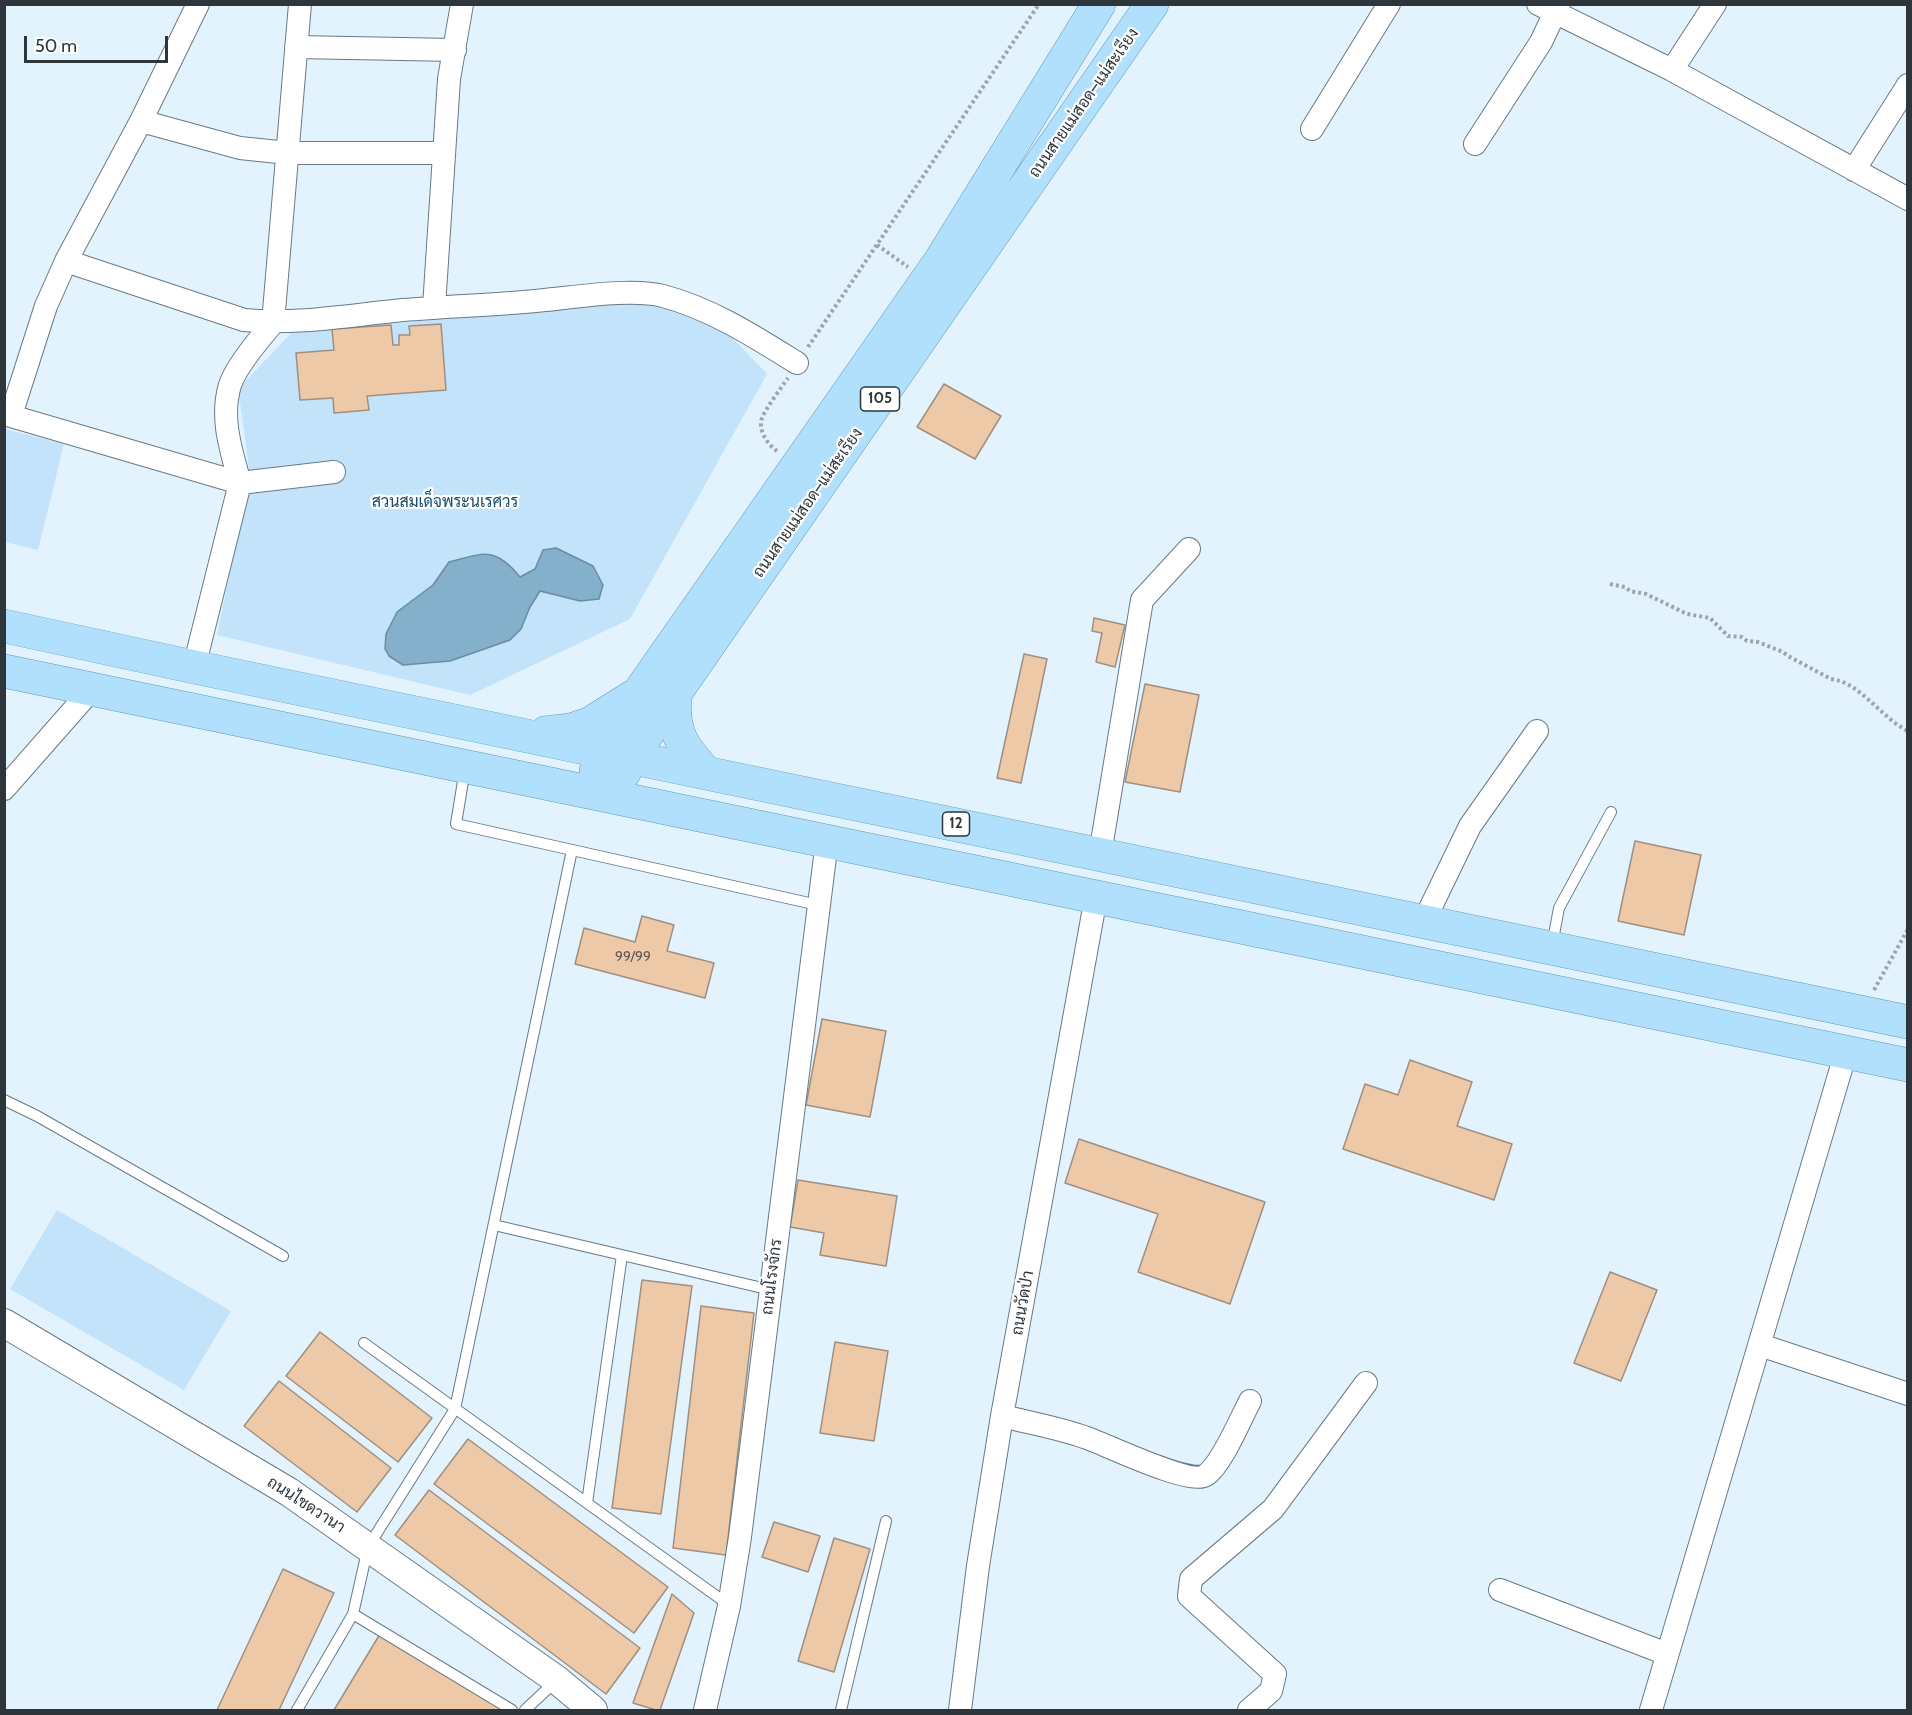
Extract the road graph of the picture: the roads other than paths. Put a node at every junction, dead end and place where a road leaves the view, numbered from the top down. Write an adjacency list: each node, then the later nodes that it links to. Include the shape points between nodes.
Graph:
1 (198, 4): 13 (street)
2 (300, 4): 9 (street)
3 (462, 4): 10 (street)
4 (1099, 4): 21 (main road, ถนนสายแม่สอด–แม่สะเรียง / 105)
5 (1152, 4): 21 (main road, ถนนสายแม่สอด–แม่สะเรียง / 105)
6 (1389, 4): 14 (street)
7 (1715, 4): 11 (street)
8 (1551, 7): 11 (street); 15 (street, via 1541,42)
9 (296, 47): 10 (street); 16 (street)
10 (455, 50): 17 (street)
11 (1672, 70): 18 (street)
12 (1908, 85): 18 (street)
13 (141, 121): 16 (street, via 240,148); 20 (street)
14 (1312, 129)
15 (1475, 144)
16 (288, 153): 17 (street); 23 (street)
17 (444, 153): 22 (street)
18 (1854, 170): 19 (street)
19 (1908, 199)
20 (66, 261): 23 (street, via 244,320); 25 (street)
21 (944, 272): 33 (main road, ถนนสายแม่สอด–แม่สะเรียง / 105, via 798,464); 34 (main road, ถนนสายแม่สอด–แม่สะเรียง / 105)
22 (434, 307): 23 (street); 24 (street, via 626,293 661,295 705,310)
23 (273, 323): 27 (street, via 231,383 225,410 228,441)
24 (797, 363)
25 (8, 415): 27 (street)
26 (334, 472): 27 (street)
27 (240, 483): 30 (street)
28 (1189, 549): 45 (street, via 1142,600)
29 (4, 626): 30 (main road, 12)
30 (194, 667): 36 (main road, 12)
31 (4, 671): 32 (main road)
32 (92, 689): 38 (main road); 40 (street)
33 (638, 694): 36 (main road, via 591,723 571,730); 37 (main road, ถนนสายแม่สอด–แม่สะเรียง / 105)
34 (675, 695): 37 (main road, ถนนสายแม่สอด–แม่สะเรียง / 105); 39 (main road, via 673,717 678,735)
35 (1537, 731): 48 (street, via 1470,826)
36 (525, 735): 37 (main road, 12)
37 (619, 755): 39 (main road, 12); 41 (main road, ถนนสายแม่สอด–แม่สะเรียง / 105)
38 (465, 766): 41 (main road); 44 (lane, via 456,824)
39 (706, 773): 45 (main road, 12)
40 (4, 789)
41 (598, 794): 43 (main road)
42 (1611, 812): 50 (lane, via 1559,908)
43 (827, 841): 46 (main road); 47 (street, ถนนโรงจักร)
44 (572, 850): 47 (lane); 56 (lane)
45 (1100, 854): 48 (main road, 12)
46 (1096, 897): 51 (main road); 67 (street, ถนนวัดป่า)
47 (818, 905): 59 (street, ถนนโรงจักร)
48 (1424, 921): 49 (main road, 12)
49 (1477, 933): 50 (main road, 12); 51 (main road)
50 (1551, 948): 52 (main road, 12)
51 (1470, 974): 53 (main road)
52 (1908, 1022)
53 (1846, 1052): 54 (main road); 62 (street)
54 (1908, 1065)
55 (4, 1100): 58 (lane)
56 (494, 1225): 57 (lane); 66 (lane)
57 (622, 1255): 59 (lane); 68 (lane)
58 (283, 1256)
59 (771, 1290): 72 (street, ถนนโรงจักร)
60 (4, 1323): 70 (street, ถนนไชดวานา, via 289,1492)
61 (364, 1343): 66 (lane)
62 (1760, 1345): 64 (street); 74 (street)
63 (1366, 1383): 83 (street, via 1273,1509 1191,1579 1189,1596 1275,1674 1271,1691)
64 (1908, 1394)
65 (1250, 1401): 67 (street, via 1217,1463 1200,1479 1172,1473 1085,1437)
66 (455, 1408): 68 (lane); 70 (lane)
67 (1002, 1416): 82 (street, ถนนวัดป่า)
68 (586, 1503): 72 (lane)
69 (886, 1521): 81 (lane)
70 (368, 1547): 73 (lane); 75 (street, ถนนไชดวานา)
71 (1500, 1590): 74 (street)
72 (729, 1606): 80 (street, ถนนโรงจักร)
73 (353, 1614): 76 (lane); 77 (lane)
74 (1667, 1654): 84 (street)
75 (557, 1680): 78 (lane); 79 (street, ถนนไชดวานา)
76 (297, 1710)
77 (512, 1710)
78 (525, 1710)
79 (593, 1710)
80 (705, 1710)
81 (841, 1710)
82 (960, 1710)
83 (1250, 1710)
84 (1651, 1710)

